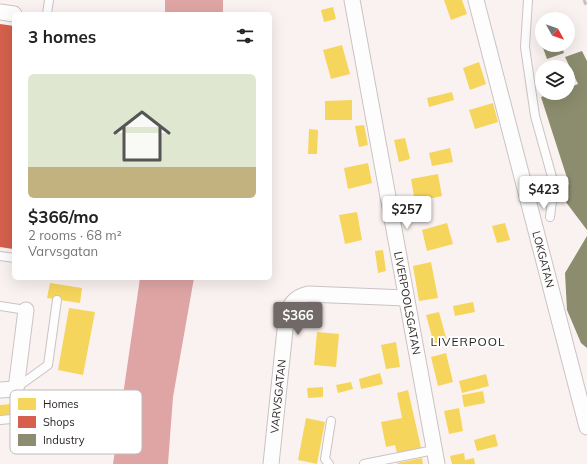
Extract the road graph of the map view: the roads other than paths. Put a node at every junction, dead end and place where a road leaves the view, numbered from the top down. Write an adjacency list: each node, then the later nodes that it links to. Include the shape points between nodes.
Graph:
1 (49, 0): 6 (lane)
2 (352, 0): 11 (street, LIVERPOOLSGATAN)
3 (476, 0): 20 (street, LOKGATAN)
4 (528, 0): 8 (lane, via 524,47 534,116 554,184)
5 (0, 12): 7 (street)
6 (47, 12)
7 (12, 14)
8 (550, 217)
9 (0, 256): 10 (lane)
10 (12, 258)
11 (406, 298): 21 (street, LIVERPOOLSGATAN); 22 (street, VARVSGATAN, via 308,294 291,304 287,310)
12 (57, 300): 15 (lane, via 48,365)
13 (0, 306): 14 (lane)
14 (26, 310): 15 (street)
15 (16, 389): 16 (street)
16 (0, 390)
17 (10, 419): 18 (lane)
18 (0, 420)
19 (332, 421): 23 (lane, via 325,459)
20 (587, 427)
21 (435, 457): 24 (lane)
22 (271, 464)
23 (329, 464)
24 (364, 464)

